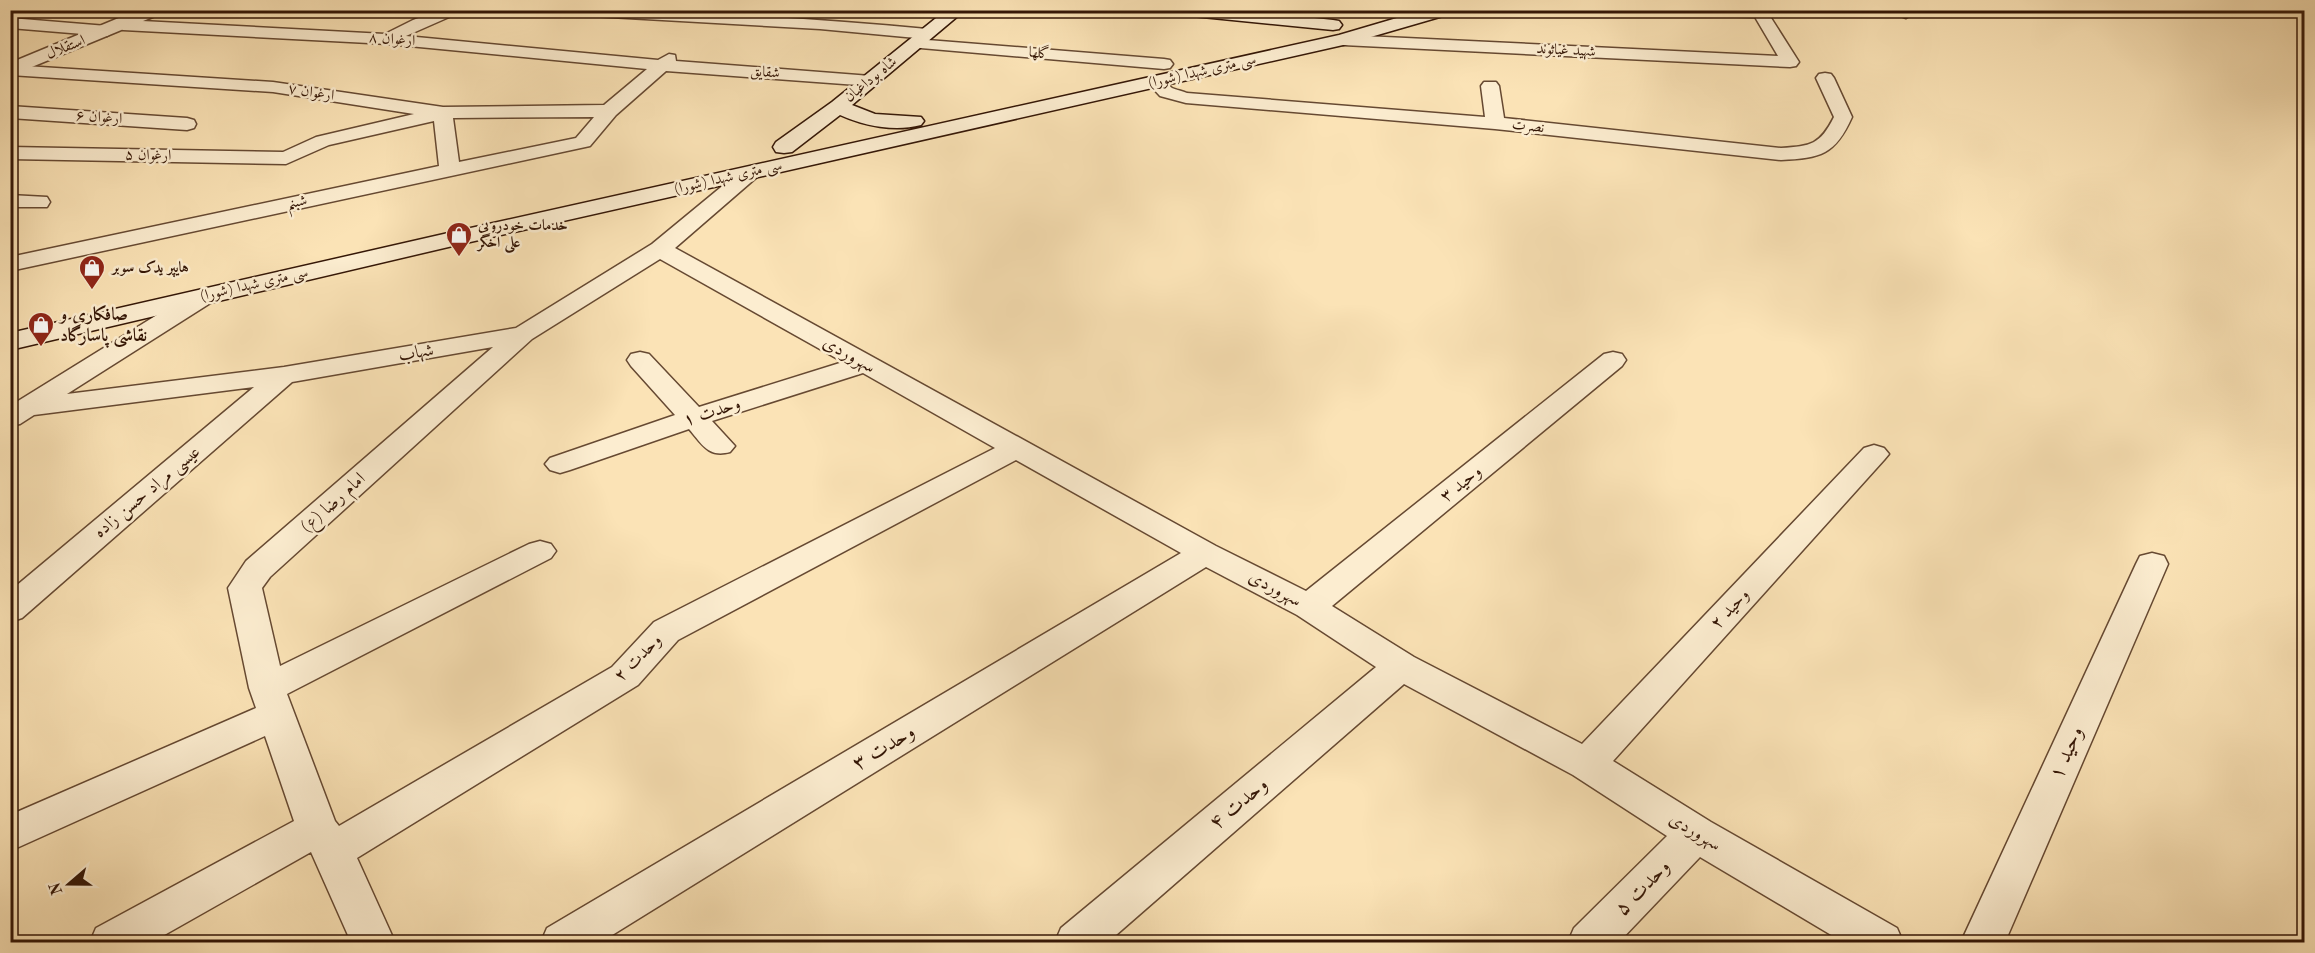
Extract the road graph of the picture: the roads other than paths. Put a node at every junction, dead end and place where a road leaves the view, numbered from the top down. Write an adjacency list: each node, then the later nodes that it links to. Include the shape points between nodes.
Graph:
1 (154, 10): 19 (main road, استقلال)
2 (574, 10): 10 (street, گلها)
3 (775, 10): 15 (street)
4 (957, 10): 23 (main road, شاه بوداغیان)
5 (1182, 10): 21 (main road)
6 (1384, 10): 21 (main road, سی متری شهدا (شورا))
7 (1444, 10): 21 (main road, سی متری شهدا (شورا))
8 (1681, 10): 9 (street)
9 (1758, 12): 21 (street, شهید غیاثوند, via 1790,63)
10 (694, 14): 15 (street, گلها)
11 (263, 15): 20 (street)
12 (836, 15): 18 (street)
13 (458, 18): 17 (street)
14 (385, 21): 17 (street)
15 (757, 21): 18 (street, گلها)
16 (10, 23): 19 (street, ارغوان ۸)
17 (419, 23): 22 (street)
18 (820, 24): 23 (street, گلها)
19 (115, 28): 20 (street, ارغوان ۸); 27 (main road, استقلال)
20 (227, 30): 22 (street, ارغوان ۸)
21 (1338, 32): 29 (main road, سی متری شهدا (شورا))
22 (388, 39): 26 (street, ارغوان ۸)
23 (921, 39): 29 (street, گلها); 31 (main road, شاه بوداغیان)
24 (680, 53): 26 (street)
25 (766, 55): 28 (street)
26 (660, 65): 28 (street, شقایق); 34 (street)
27 (11, 70): 36 (street, ارغوان ۷, via 273,87)
28 (746, 72): 31 (street, شقایق)
29 (1160, 73): 37 (main road, سی متری شهدا (شورا)); 38 (street, نصرت, via 1166,92 1186,98); 43 (main road, سی متری شهدا (شورا))
30 (1824, 78): 38 (street, نصرت, via 1843,117 1833,139 1822,148 1805,153 1781,154)
31 (871, 81): 33 (main road, شاه بوداغیان)
32 (1490, 86): 38 (street)
33 (839, 106): 37 (main road, via 878,122); 40 (main road, شاه بوداغیان)
34 (609, 111): 36 (street, ارغوان ۷); 42 (street, شبنم, via 583,142)
35 (10, 112): 39 (street, ارغوان ۶)
36 (443, 113): 41 (street, ارغوان ۵, via 323,141 286,158); 42 (street)
37 (914, 121): 40 (main road, سی متری شهدا (شورا))
38 (1495, 123)
39 (187, 124)
40 (784, 147): 46 (main road, سی متری شهدا (شورا))
41 (10, 153)
42 (450, 171): 48 (street, شبنم)
43 (750, 173): 46 (main road, سی متری شهدا (شورا)); 47 (street, شهاب)
44 (10, 201): 45 (street)
45 (39, 202)
46 (455, 230): 49 (main road, سی متری شهدا (شورا)); 50 (main road, سی متری شهدا (شورا))
47 (660, 249): 51 (street, شهاب); 55 (street, سهروردی)
48 (10, 264)
49 (203, 297): 52 (main road, سی متری شهدا (شورا)); 57 (street)
50 (10, 320)
51 (523, 334): 56 (street, شهاب); 69 (street, امام رضا (ع), via 250,580 245,588)
52 (10, 342)
53 (640, 360): 58 (street)
54 (1613, 360): 66 (street, وحید ۳)
55 (865, 364): 58 (street, وحدت ۱); 60 (street, سهروردی)
56 (284, 375): 57 (street, شهاب); 67 (street, عیسی مراد حسن زاده)
57 (21, 413)
58 (693, 418): 59 (street); 62 (street, وحدت ۱)
59 (720, 446)
60 (1017, 448): 64 (street, سهروردی); 73 (street, وحدت ۲, via 666,631 625,676)
61 (1874, 454): 70 (street, وحید ۲)
62 (560, 464)
63 (540, 551): 69 (street)
64 (1205, 553): 66 (street, سهروردی); 76 (street, وحدت ۳)
65 (2152, 564): 80 (street, وحید ۱)
66 (1310, 607): 68 (street, سهروردی)
67 (10, 610)
68 (1401, 666): 70 (street, سهروردی); 77 (street, وحدت ۴)
69 (272, 702): 71 (street); 73 (street, امام رضا (ع))
70 (1587, 764): 72 (street, سهروردی)
71 (10, 834)
72 (1696, 834): 78 (street, وحدت ۵); 79 (street, سهروردی)
73 (325, 840): 74 (street, وحدت ۲); 75 (street, امام رضا (ع))
74 (112, 942)
75 (373, 942)
76 (563, 942)
77 (1077, 942)
78 (1590, 942)
79 (1881, 942)
80 (1983, 942)

